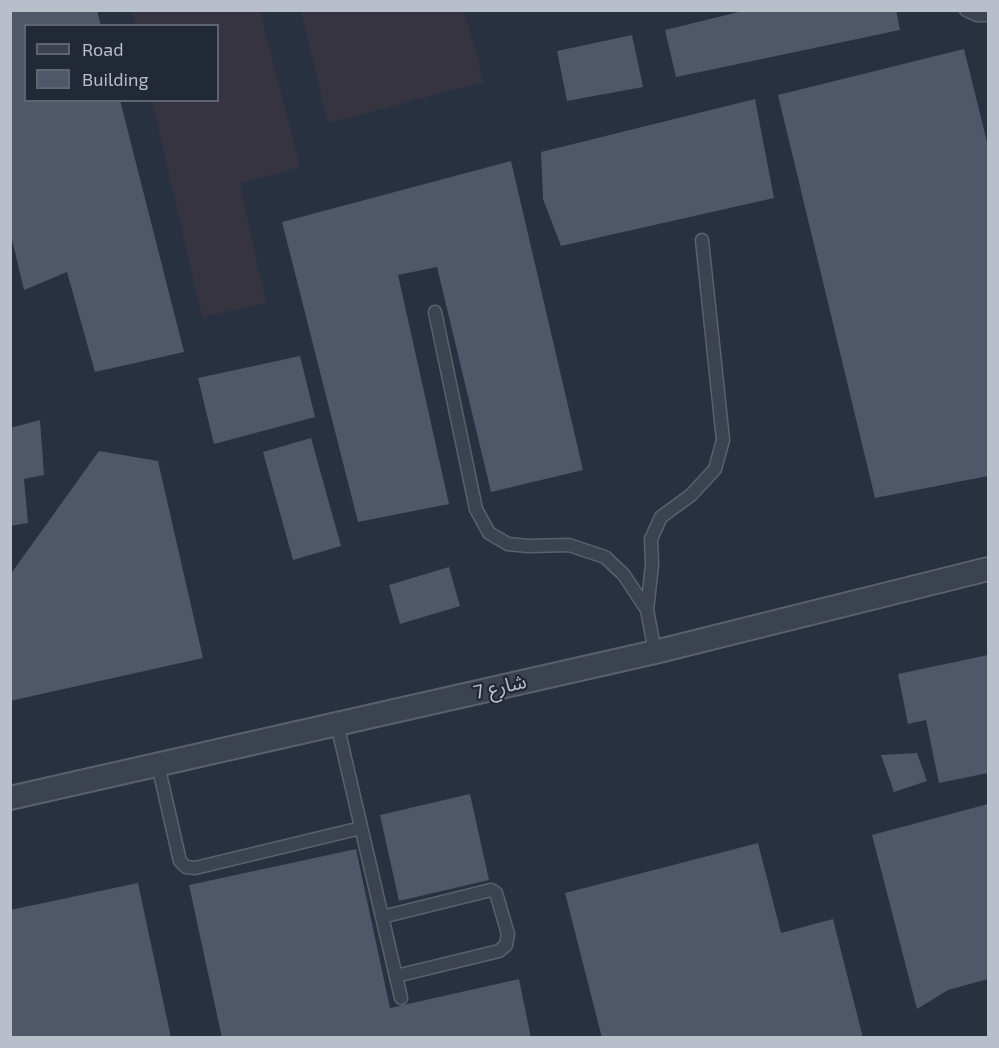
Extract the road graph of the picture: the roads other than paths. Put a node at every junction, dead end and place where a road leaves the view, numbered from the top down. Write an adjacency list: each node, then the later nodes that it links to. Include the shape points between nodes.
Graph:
1 (966, 10): 2 (lane)
2 (988, 15)
3 (702, 240): 6 (lane, via 723,440 715,469 691,495 661,518 651,539)
4 (435, 312): 6 (lane, via 476,510 489,533 508,543 569,545 605,556 624,574)
5 (988, 569): 7 (street, شارع 7)
6 (647, 610): 7 (lane)
7 (655, 652): 8 (street, شارع 7)
8 (337, 724): 9 (street, شارع 7); 11 (lane)
9 (158, 765): 10 (street, شارع 7); 11 (lane, via 180,861 186,867)
10 (10, 798)
11 (361, 828): 12 (lane)
12 (382, 917): 13 (lane); 13 (lane, via 491,890 496,893 508,934 506,945 499,951)
13 (396, 976): 14 (lane)
14 (401, 998)

